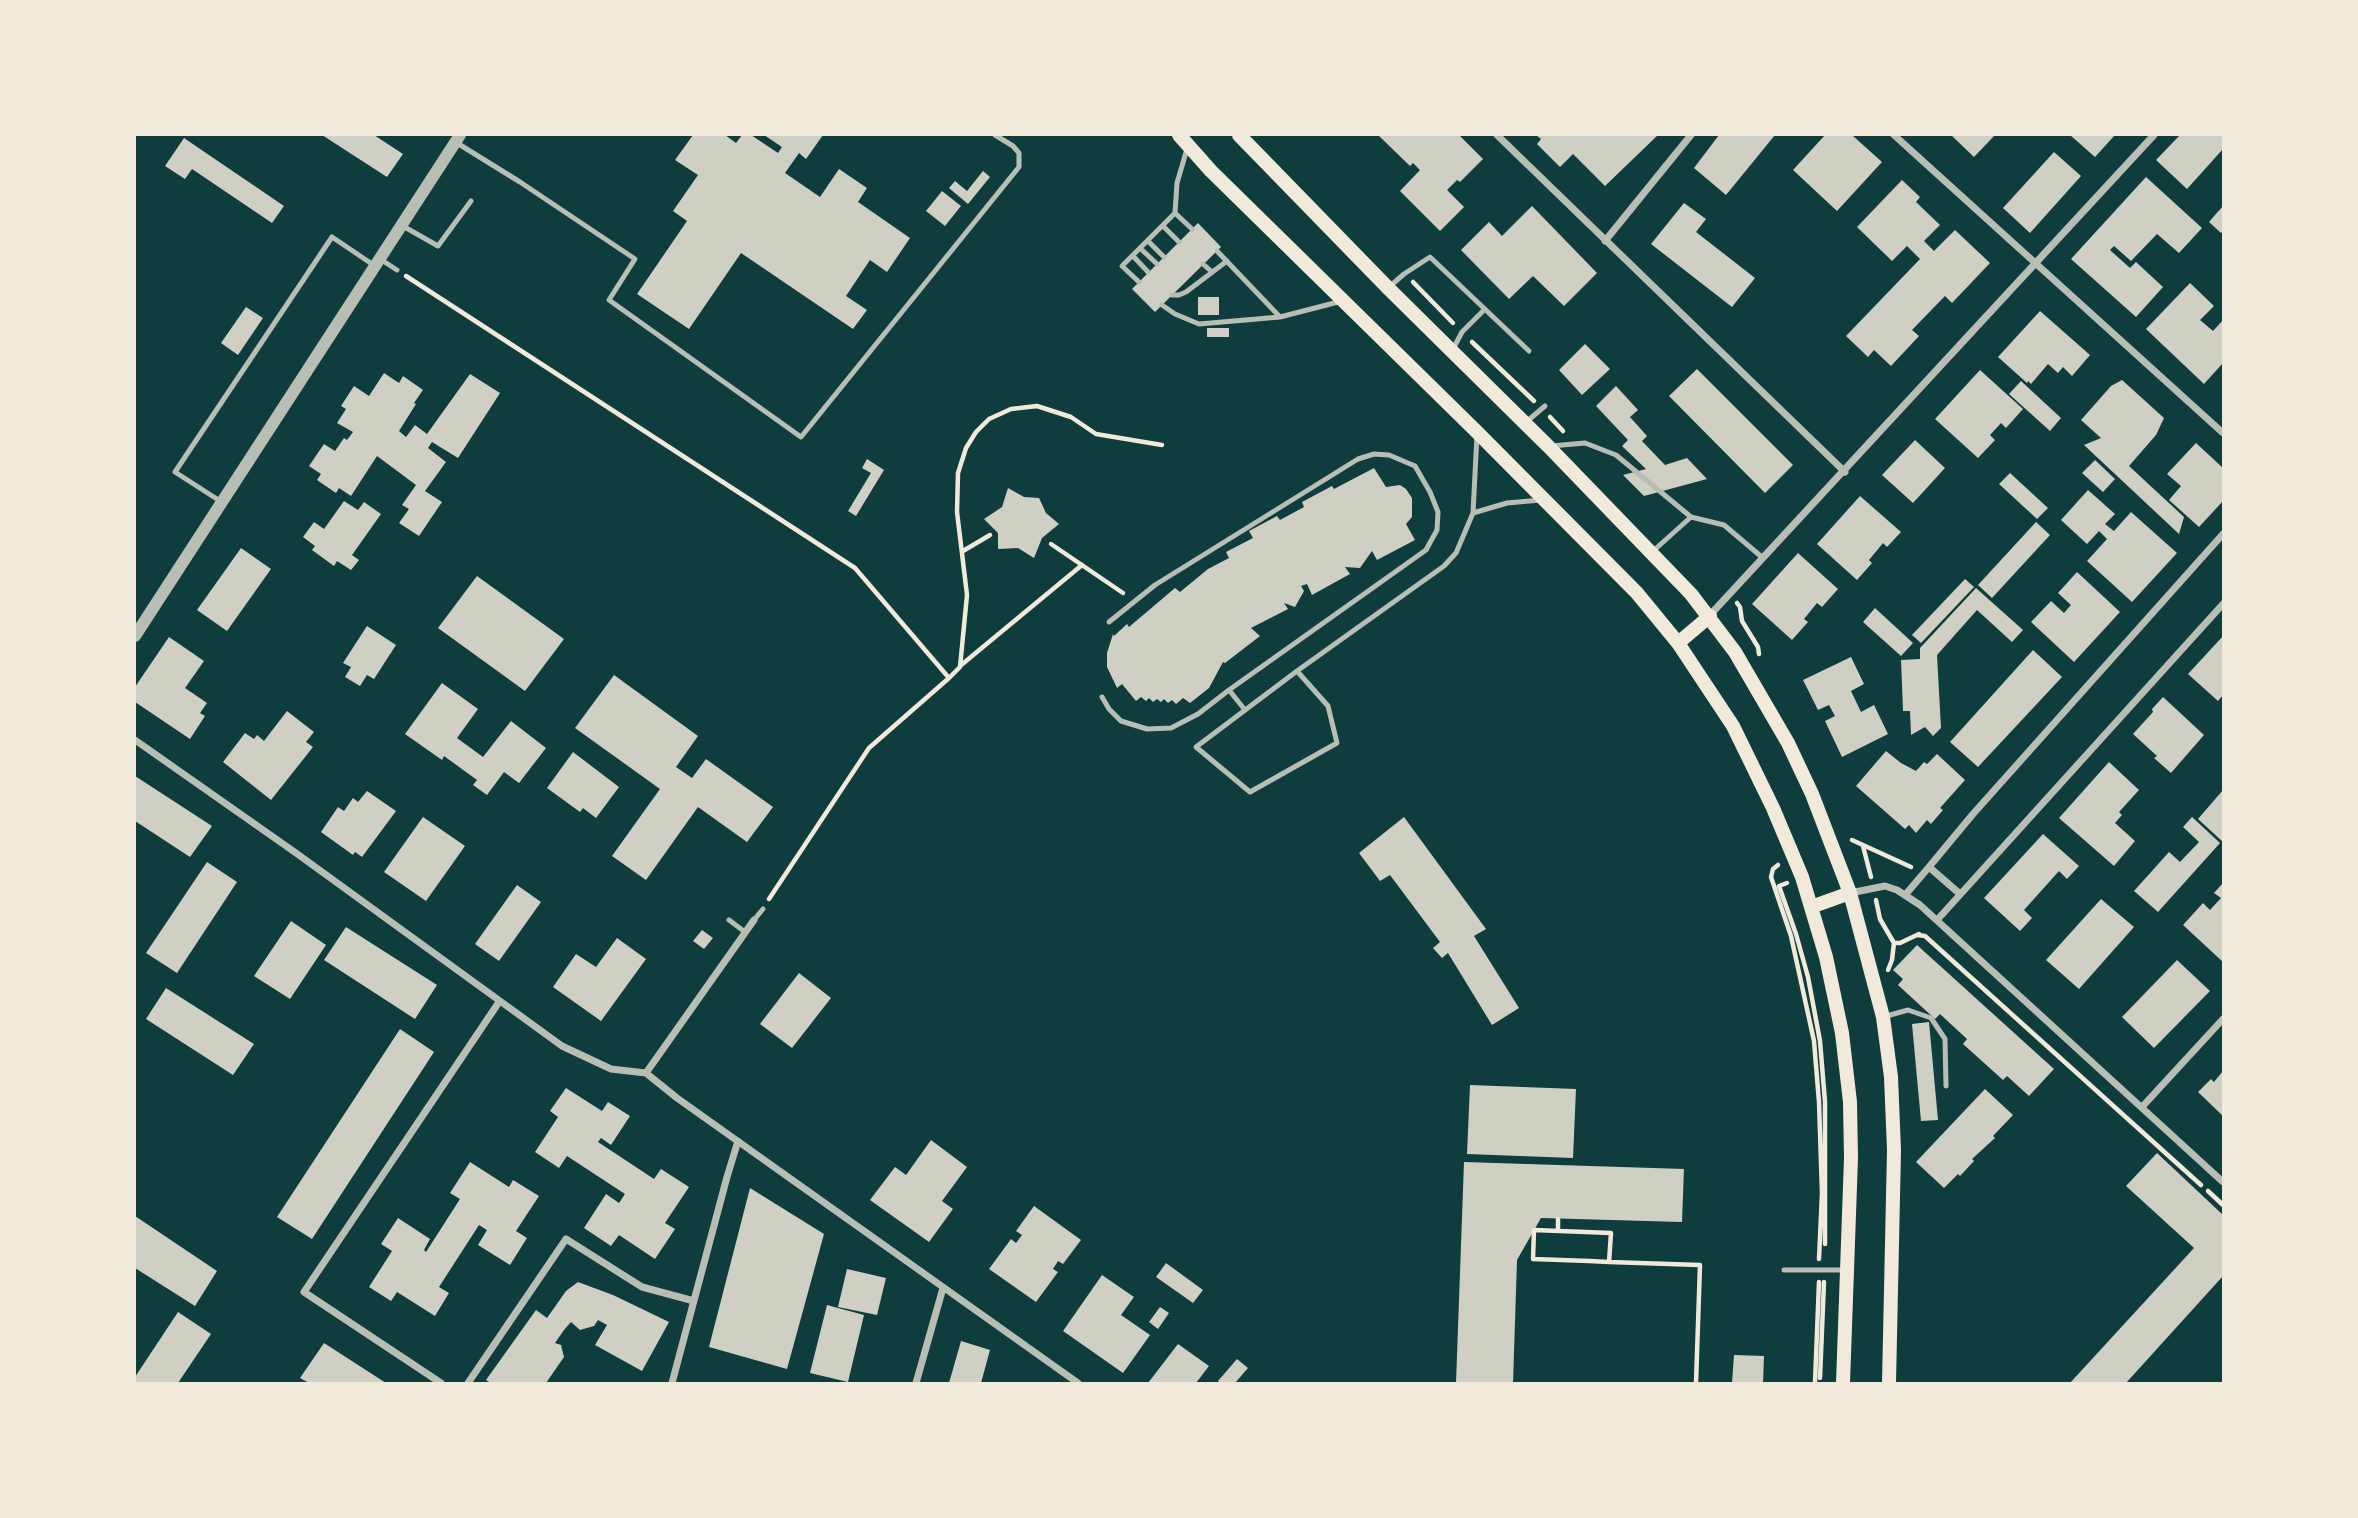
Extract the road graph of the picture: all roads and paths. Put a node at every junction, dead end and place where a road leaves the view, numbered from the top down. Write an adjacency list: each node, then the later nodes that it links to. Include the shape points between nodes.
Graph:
1 (995, 135): 7 (lane, via 1019,153 1019,167 801,437 609,300 635,259)
2 (1239, 135): 32 (main road)
3 (1497, 135): 15 (street)
4 (1691, 135): 15 (street)
5 (1894, 135): 23 (street)
6 (2154, 135): 23 (street)
7 (458, 138): 11 (street)
8 (1181, 138): 10 (lane); 34 (main road)
9 (471, 201): 11 (lane, via 438,246)
10 (1175, 213): 12 (lane); 13 (lane)
11 (401, 225): 22 (street)
12 (1163, 226): 14 (lane); 16 (lane)
13 (1192, 229)
14 (1148, 241): 17 (lane); 20 (lane)
15 (1605, 241): 46 (street)
16 (1179, 242)
17 (1141, 248): 19 (lane); 24 (lane)
18 (1217, 251): 21 (lane)
19 (1133, 256): 27 (lane); 30 (lane, via 1122,266)
20 (1164, 257)
21 (1227, 261): 28 (lane); 37 (lane)
22 (377, 262): 26 (lane); 48 (street); 48 (lane, via 332,237 175,472)
23 (2035, 263): 43 (street); 46 (street)
24 (1157, 264)
25 (1203, 264): 28 (lane)
26 (397, 270): 66 (path, via 855,568)
27 (1148, 272)
28 (1212, 272): 31 (lane)
29 (1189, 279): 31 (lane)
30 (1139, 282)
31 (1195, 285): 33 (lane)
32 (1388, 288): 36 (lane, via 1430,257); 38 (main road)
33 (1172, 295)
34 (1342, 301): 37 (lane); 42 (main road)
35 (1162, 305): 37 (lane, via 1199,324)
36 (1485, 309): 38 (lane, via 1462,332); 39 (lane)
37 (1280, 317)
38 (1452, 351): 41 (main road)
39 (1529, 351)
40 (1545, 406): 41 (lane)
41 (1525, 423): 45 (main road)
42 (1477, 432): 47 (main road); 49 (lane)
43 (2223, 433)
44 (1162, 445): 54 (path, via 1096,434 1071,417 1037,406 1011,409 989,419 966,448 958,473)
45 (1548, 446): 50 (lane, via 1584,443 1616,455); 55 (main road)
46 (1844, 472): 56 (street)
47 (1544, 499): 49 (lane); 63 (main road, via 1637,593)
48 (221, 503): 62 (street)
49 (1473, 513): 65 (lane, via 1456,553 1444,565)
50 (1691, 517): 55 (lane); 56 (lane, via 1724,525)
51 (2223, 534): 75 (street)
52 (990, 535): 54 (path)
53 (1051, 544): 57 (path)
54 (962, 551): 64 (path, via 967,595)
55 (1652, 552): 60 (main road)
56 (1763, 558): 60 (street)
57 (1082, 565): 58 (path); 64 (path)
58 (1123, 593)
59 (2223, 604): 80 (street)
60 (1710, 616): 63 (main road); 78 (main road, via 1796,759)
61 (1109, 622): 67 (lane, via 1155,585 1358,459 1389,455 1415,466 1437,512 1437,530 1426,550)
62 (135, 636)
63 (1678, 643): 81 (main road, via 1745,749 1793,852)
64 (960, 667): 66 (path)
65 (1297, 671): 69 (lane); 69 (lane, via 1328,706 1337,743 1250,792 1196,747)
66 (949, 678): 82 (path, via 869,748)
67 (1228, 690): 68 (lane, via 1198,714 1171,727 1147,729 1121,721); 69 (lane)
68 (1102, 697)
69 (1245, 710)
70 (135, 740): 89 (street)
71 (1852, 840): 72 (path)
72 (1863, 846): 73 (path); 76 (path)
73 (1867, 861)
74 (1783, 863): 77 (path, via 1773,869 1771,877 1791,936 1814,1041 1822,1245 1825,1102 1808,977 1779,886)
75 (1929, 867): 79 (street); 80 (street)
76 (1915, 869)
77 (1790, 881)
78 (1850, 893): 79 (street, via 1879,886); 81 (main road); 90 (main road)
79 (1906, 894): 86 (street)
80 (1960, 894): 86 (street)
81 (1811, 907): 102 (main road, via 1836,1002 1847,1077 1851,1157)
82 (763, 909): 85 (lane)
83 (1881, 919): 88 (path, via 1894,943)
84 (729, 920): 87 (lane)
85 (754, 920): 87 (street)
86 (1940, 921): 88 (path); 94 (street)
87 (745, 932): 92 (street)
88 (1917, 935): 97 (path, via 1925,936)
89 (499, 1002): 92 (street, via 562,1046 611,1069); 106 (street, via 304,1292)
90 (1884, 1017): 93 (lane, via 1908,1010 1931,1018 1945,1039); 114 (main road, via 1894,1150)
91 (2223, 1019): 94 (street)
92 (646, 1073): 95 (street)
93 (1946, 1086)
94 (2142, 1107): 96 (street)
95 (738, 1141): 103 (street); 104 (street)
96 (2223, 1182)
97 (2223, 1205)
98 (1558, 1219): 99 (path)
99 (1558, 1231): 100 (path, via 1611,1233); 100 (path, via 1534,1230 1533,1259)
100 (1609, 1262): 111 (path, via 1700,1265)
101 (1784, 1270): 102 (lane)
102 (1847, 1270): 113 (main road)
103 (943, 1288): 109 (street); 110 (street)
104 (694, 1301): 107 (street, via 642,1287 566,1239); 108 (street)
105 (1820, 1378): 112 (path, via 1821,1282)
106 (441, 1383)
107 (468, 1383)
108 (672, 1383)
109 (916, 1383)
110 (1078, 1383)
111 (1696, 1383)
112 (1815, 1383)
113 (1843, 1383)
114 (1889, 1383)

